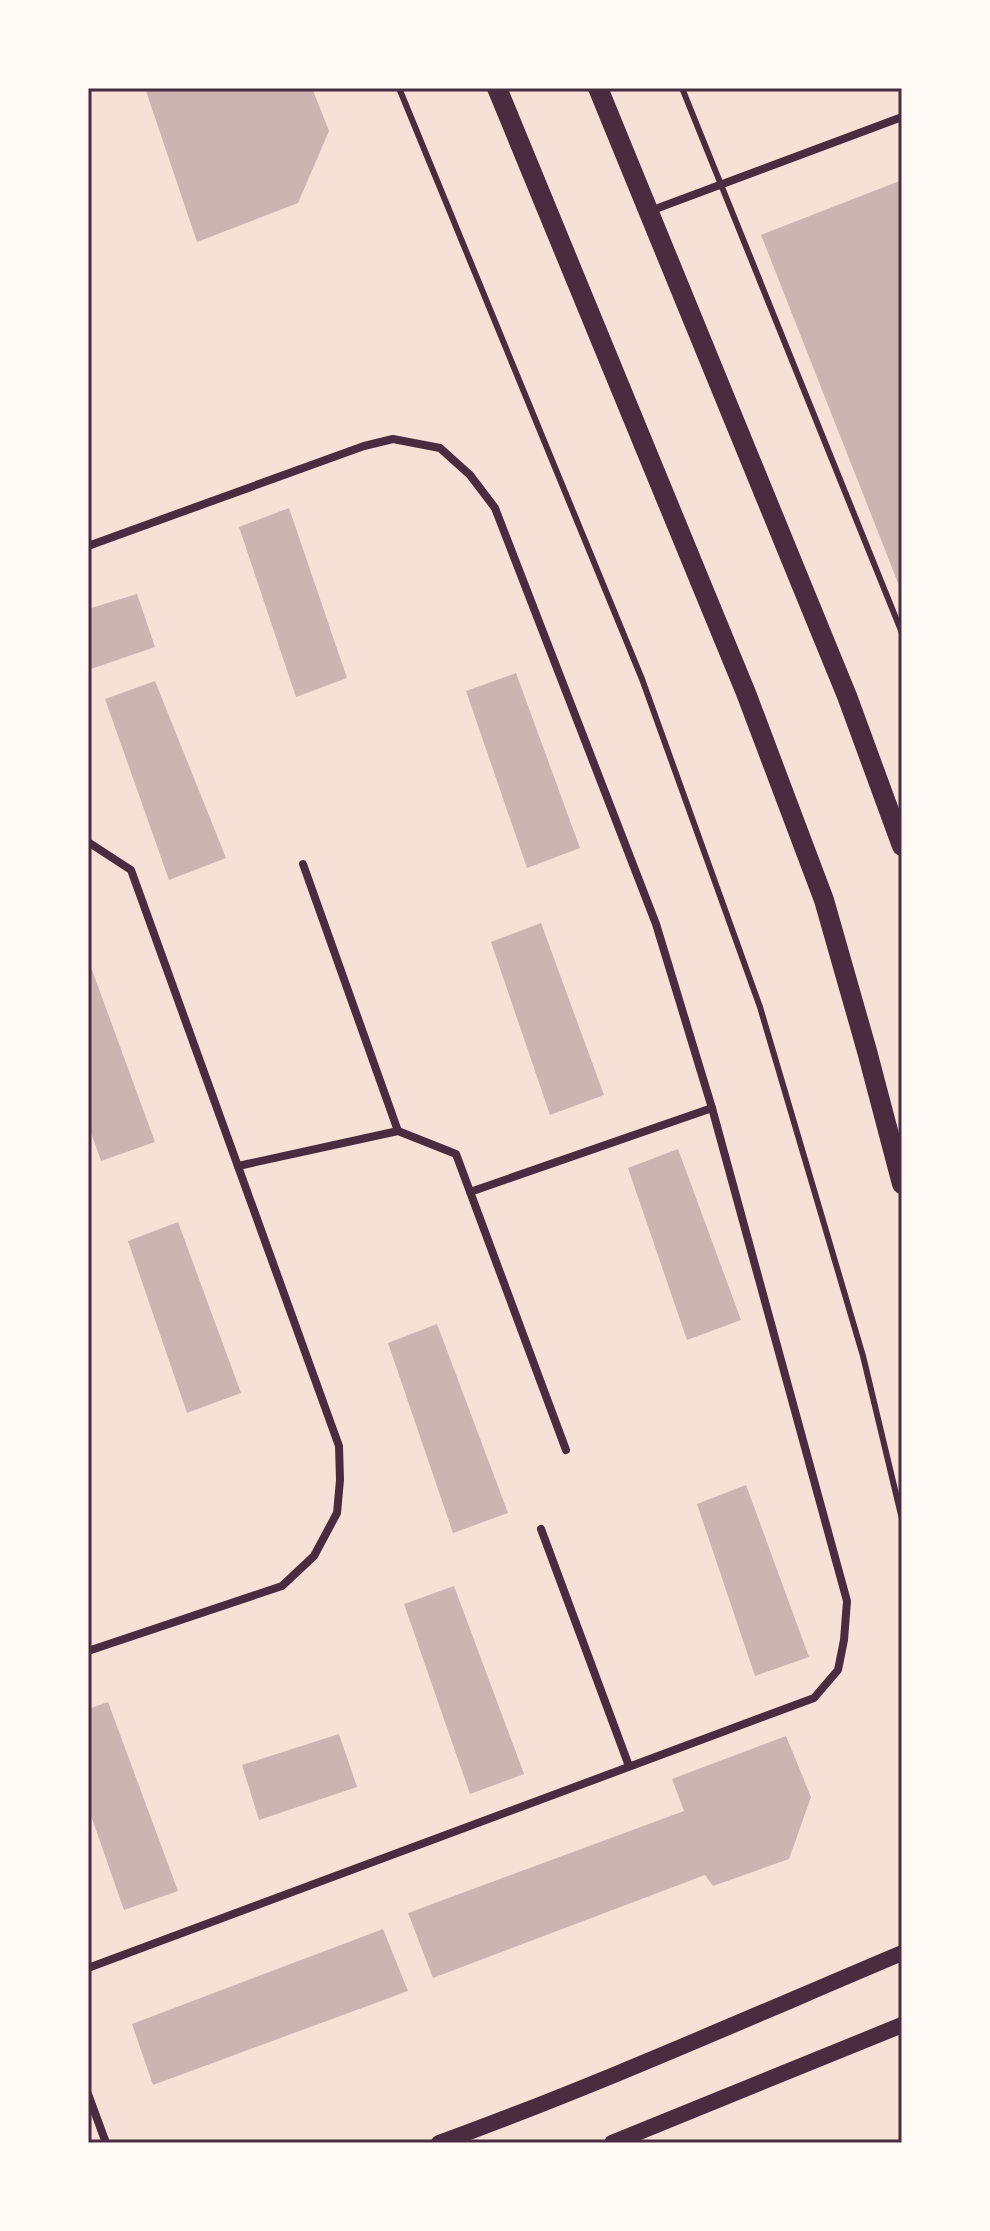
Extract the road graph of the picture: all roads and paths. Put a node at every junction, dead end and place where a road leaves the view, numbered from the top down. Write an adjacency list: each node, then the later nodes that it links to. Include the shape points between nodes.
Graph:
1 (399, 88): 19 (lane, via 642,679 760,1007 863,1356)
2 (497, 88): 16 (main road, via 746,693 824,900)
3 (598, 88): 7 (main road)
4 (682, 88): 6 (lane)
5 (902, 117): 6 (street)
6 (721, 183): 7 (street); 9 (lane)
7 (649, 212): 11 (main road, via 847,696)
8 (88, 546): 13 (street, via 393,439 440,448 470,475 495,508 656,924)
9 (902, 633)
10 (88, 842): 15 (street, via 131,870)
11 (902, 846)
12 (303, 864): 14 (street)
13 (712, 1108): 17 (street); 22 (street, via 847,1601 844,1640 838,1670 814,1698)
14 (398, 1131): 15 (street); 17 (street, via 456,1154)
15 (238, 1166): 21 (street, via 339,1446 337,1513 314,1556 282,1586)
16 (902, 1184)
17 (470, 1192): 18 (street)
18 (566, 1450)
19 (902, 1519)
20 (541, 1529): 22 (street)
21 (88, 1651)
22 (629, 1766): 24 (street)
23 (902, 1953): 28 (main road)
24 (88, 1968)
25 (902, 2025): 29 (main road)
26 (88, 2094): 27 (street)
27 (106, 2143)
28 (439, 2143)
29 (612, 2143)

